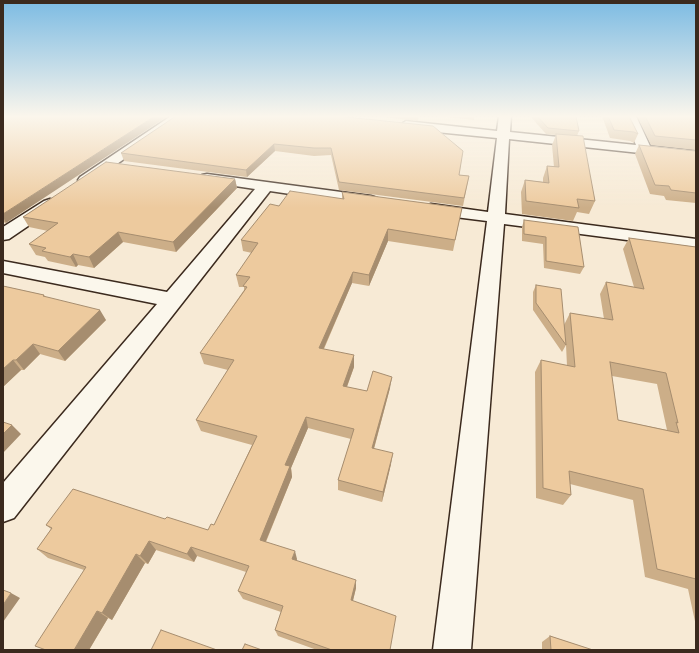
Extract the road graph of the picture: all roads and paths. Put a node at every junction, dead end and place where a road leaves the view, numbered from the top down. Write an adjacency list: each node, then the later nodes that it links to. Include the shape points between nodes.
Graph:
1 (134, 146): 7 (street)
2 (502, 146): 15 (street)
3 (624, 146): 5 (street)
4 (643, 146): 5 (street)
5 (645, 150): 6 (street)
6 (696, 155)
7 (107, 165): 8 (street); 11 (street)
8 (126, 168)
9 (195, 177): 10 (street)
10 (266, 186): 13 (street); 19 (street)
11 (74, 187)
12 (61, 196): 16 (street)
13 (387, 203)
14 (418, 207): 15 (street)
15 (496, 218): 17 (street); 21 (street)
16 (3, 236)
17 (696, 244)
18 (3, 267): 19 (street)
19 (174, 300): 20 (street)
20 (3, 507)
21 (452, 650)

